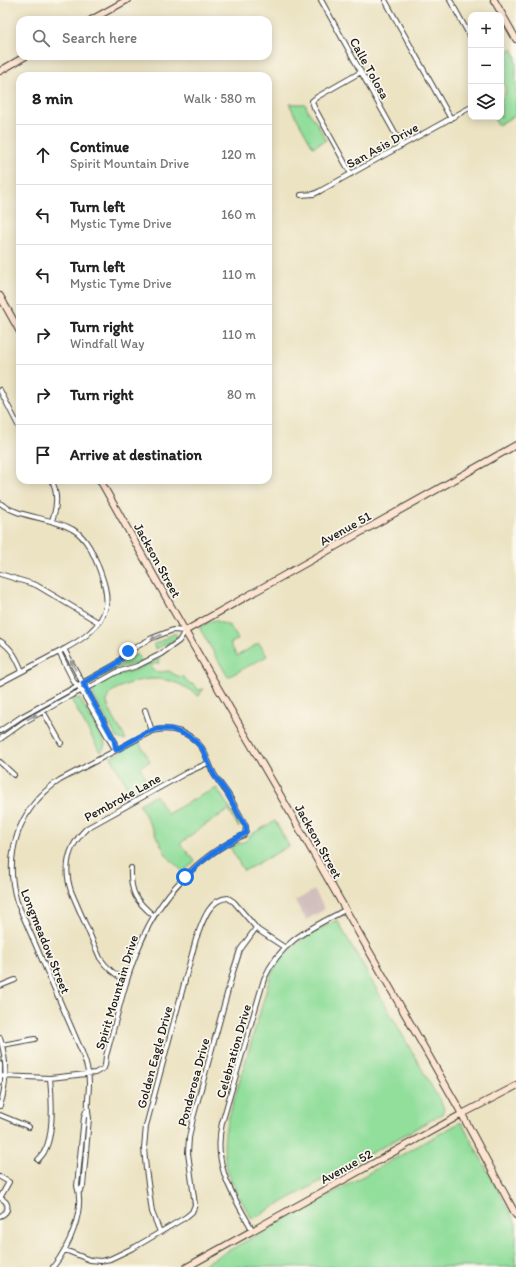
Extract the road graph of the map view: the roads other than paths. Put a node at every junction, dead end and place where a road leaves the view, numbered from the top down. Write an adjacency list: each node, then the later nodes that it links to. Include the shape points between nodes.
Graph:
1 (127, 0): 6 (main road)
2 (321, 0): 11 (street, Calle Tolosa)
3 (385, 0): 13 (street)
4 (450, 0): 7 (street)
5 (494, 0): 8 (main road)
6 (98, 16)
7 (468, 33)
8 (516, 39)
9 (19, 60): 10 (main road)
10 (0, 71)
11 (361, 72): 14 (street, Calle Tolosa); 15 (street, via 312,101)
12 (468, 109): 13 (street, San Asis Drive)
13 (451, 119): 14 (street, San Asis Drive)
14 (402, 146): 15 (street, San Asis Drive)
15 (351, 174): 16 (street, San Asis Drive, via 314,194)
16 (301, 195)
17 (0, 296): 18 (main road)
18 (16, 325)
19 (0, 390): 20 (street)
20 (16, 421)
21 (516, 445): 28 (main road, Avenue 51)
22 (54, 484): 25 (street, via 56,508)
23 (102, 484): 28 (main road, Jackson Street)
24 (0, 503): 25 (street, via 11,510)
25 (52, 521): 27 (street, via 79,533 97,564 106,593 106,606)
26 (0, 574): 27 (street, via 36,585)
27 (98, 622): 30 (street, via 92,631)
28 (185, 631): 34 (street, one-way to 34, via 173,630 152,638 128,651 115,665); 36 (street, via 179,641 161,654); 49 (main road, Jackson Street)
29 (0, 641): 32 (street, via 17,658)
30 (64, 649): 31 (street); 34 (street, one-way to 30)
31 (59, 652): 32 (street); 35 (street)
32 (22, 671): 33 (street)
33 (0, 683)
34 (83, 683): 35 (street); 36 (street)
35 (78, 685): 37 (street); 40 (street)
36 (86, 688): 37 (street); 44 (street, via 114,740)
37 (81, 690): 39 (street); 44 (street)
38 (145, 710): 41 (street)
39 (43, 711): 42 (street, one-way to 39); 43 (street)
40 (0, 731)
41 (152, 731): 44 (street, Longmeadow Street); 46 (street, via 164,728 187,735 202,748)
42 (0, 739)
43 (61, 743)
44 (116, 750): 60 (street, Longmeadow Street, via 60,780 39,797 20,827 11,862 17,902 82,1052)
45 (0, 762): 47 (street)
46 (208, 763): 50 (street, Spirit Mountain Drive, via 246,829 244,834 192,869); 54 (street, Pembroke Lane, via 87,828 75,842 68,860 67,871 71,891 100,958 112,972)
47 (14, 775)
48 (131, 868): 50 (street, via 130,879 135,897)
49 (345, 910): 52 (street, Celebration Drive); 67 (main road, Jackson Street)
50 (154, 916): 54 (street, Spirit Mountain Drive, via 140,943)
51 (256, 928): 52 (street); 76 (street, Ponderosa Drive, via 240,950 192,1118 188,1153 195,1205 186,1217); 76 (street, Golden Eagle Drive, via 234,902 224,898 216,902 206,913 196,939 146,1126 144,1148 147,1176 152,1212)
52 (284, 947): 75 (street, Celebration Drive, via 264,979 219,1140 220,1160 226,1180)
53 (15, 980): 55 (street)
54 (127, 981): 60 (street, Spirit Mountain Drive, via 105,1065 100,1071)
55 (0, 986)
56 (0, 1038): 58 (street)
57 (35, 1039): 58 (street)
58 (2, 1045): 62 (street)
59 (0, 1064): 61 (street)
60 (88, 1074): 63 (street); 77 (street, Longmeadow Street, via 87,1110 82,1132 77,1186 77,1218)
61 (0, 1076): 62 (street); 64 (street)
62 (6, 1076): 63 (street); 66 (street)
63 (50, 1078): 70 (street, via 50,1134 46,1150)
64 (0, 1082)
65 (516, 1086): 67 (main road, Avenue 52)
66 (0, 1106)
67 (462, 1114): 73 (main road, Jackson Street); 75 (main road, Avenue 52)
68 (0, 1115): 69 (street)
69 (29, 1127)
70 (38, 1160)
71 (0, 1177): 72 (street, via 9,1182)
72 (0, 1198): 74 (street, via 7,1202 8,1208 5,1214)
73 (516, 1215)
74 (0, 1216)
75 (253, 1230): 79 (main road, Avenue 52)
76 (160, 1232): 77 (street, Ponderosa Drive, via 135,1247 101,1261 90,1260)
77 (65, 1250): 78 (street, Longmeadow Street)
78 (53, 1267)
79 (187, 1267)

